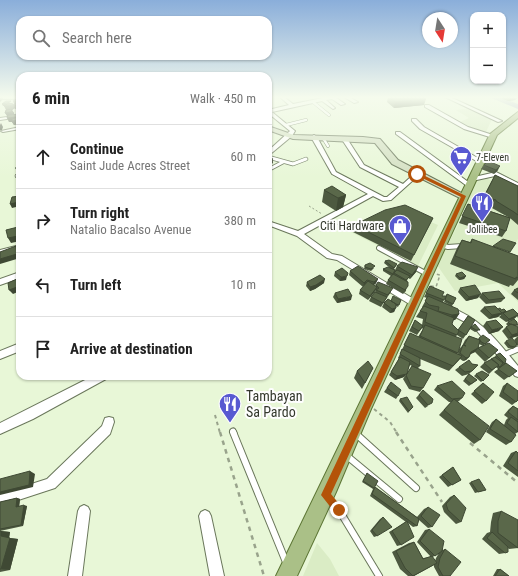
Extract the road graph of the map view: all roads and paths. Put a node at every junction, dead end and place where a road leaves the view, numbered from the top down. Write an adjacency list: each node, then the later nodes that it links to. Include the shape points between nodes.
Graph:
1 (290, 124): 6 (lane)
2 (418, 124): 19 (street)
3 (459, 124): 4 (street, via 466,128)
4 (488, 124)
5 (506, 124): 19 (main road)
6 (286, 125): 11 (street, via 293,130)
7 (16, 129): 9 (street)
8 (272, 129): 11 (street)
9 (3, 131)
10 (398, 133): 23 (street)
11 (290, 135): 12 (street); 16 (street)
12 (314, 137): 13 (street); 26 (street, via 334,173)
13 (323, 138): 14 (street); 15 (lane)
14 (344, 138): 22 (street, via 377,141 394,162); 25 (street, via 362,166)
15 (328, 146)
16 (272, 152)
17 (272, 158): 20 (lane)
18 (306, 159): 20 (lane, via 293,164)
19 (480, 161): 23 (main road)
20 (283, 162): 21 (lane)
21 (272, 168)
22 (417, 174): 25 (street); 27 (street)
23 (471, 182): 24 (street, via 496,174); 27 (main road)
24 (518, 184)
25 (403, 186): 26 (street, via 389,199)
26 (372, 194): 29 (street)
27 (463, 196): 30 (main road, via 456,220)
28 (272, 224): 29 (street)
29 (299, 234): 39 (street, via 330,256 339,258)
30 (441, 245): 31 (lane); 35 (main road)
31 (466, 246)
32 (16, 248): 34 (street)
33 (379, 248): 35 (lane)
34 (0, 253)
35 (434, 274): 38 (path); 39 (main road)
36 (16, 276): 37 (street)
37 (0, 282)
38 (436, 287)
39 (419, 299): 47 (main road)
40 (439, 306): 44 (street, via 468,319 480,328)
41 (16, 349): 43 (street)
42 (518, 349): 44 (lane)
43 (0, 355)
44 (503, 356): 45 (street)
45 (518, 373)
46 (95, 380): 50 (street)
47 (366, 404): 52 (main road); 60 (path, via 390,422)
48 (215, 415): 66 (path)
49 (109, 422): 59 (street, via 106,430 51,484)
50 (0, 429)
51 (233, 431): 63 (lane)
52 (354, 432): 54 (main road); 56 (lane)
53 (470, 443): 55 (path)
54 (344, 454): 57 (main road); 58 (lane)
55 (518, 483)
56 (416, 488)
57 (326, 495): 63 (main road); 67 (lane, via 339,510)
58 (399, 499)
59 (0, 500)
60 (442, 502)
61 (84, 511): 64 (street)
62 (205, 516): 65 (street)
63 (288, 573)
64 (75, 576)
65 (216, 576)
66 (264, 576)
67 (379, 576)

